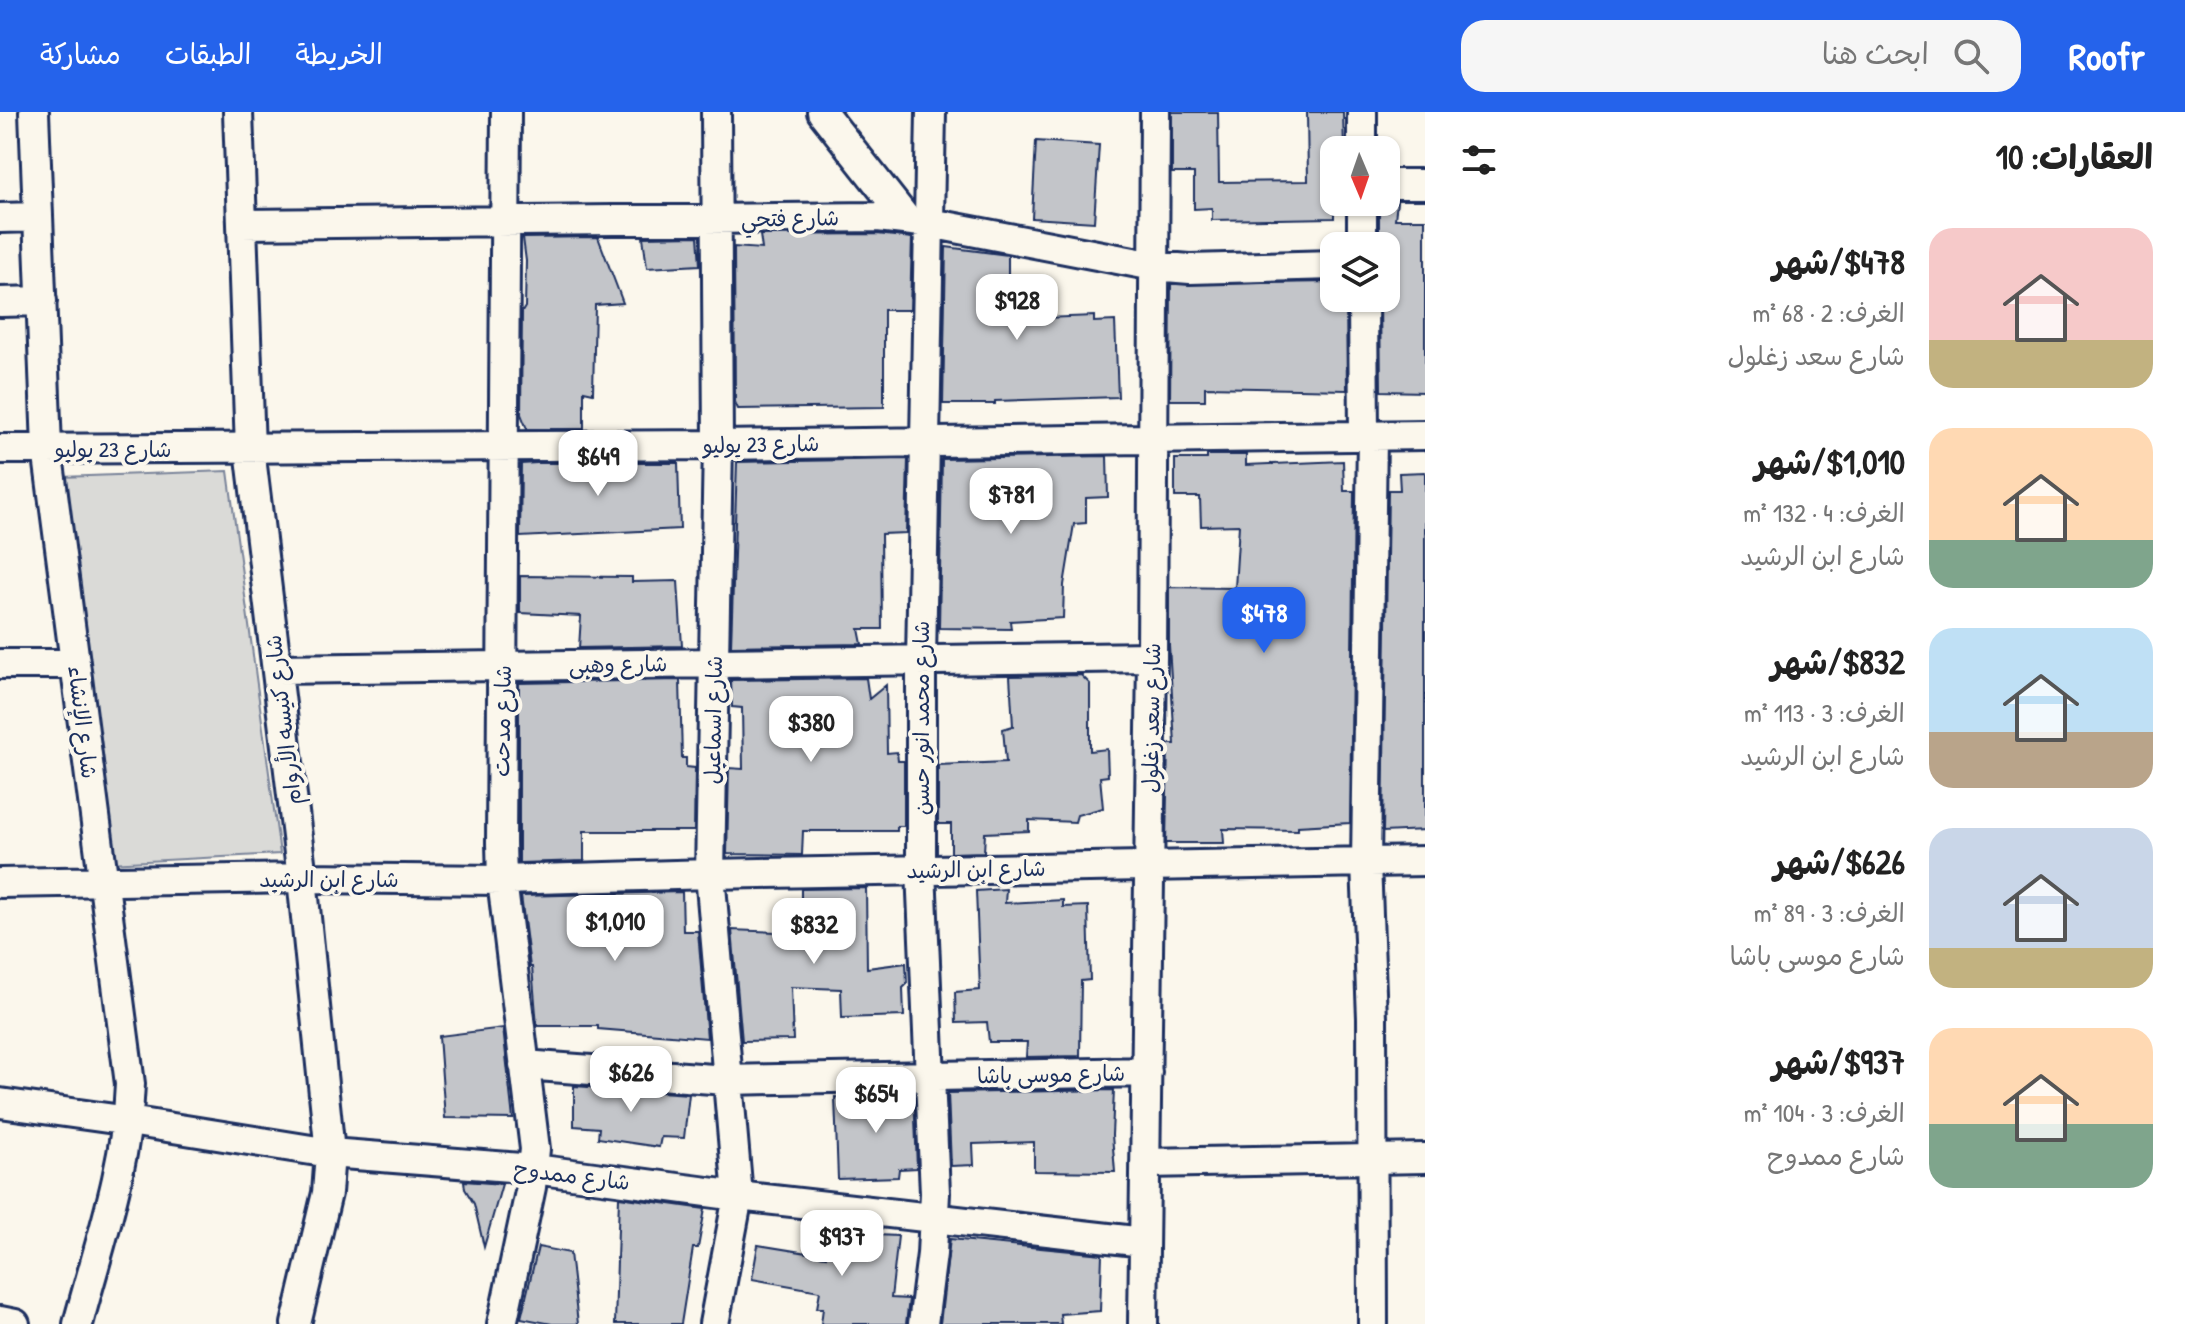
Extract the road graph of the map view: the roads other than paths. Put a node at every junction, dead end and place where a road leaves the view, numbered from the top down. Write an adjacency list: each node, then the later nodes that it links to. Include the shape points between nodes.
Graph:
1 (34, 112): 12 (street, شارع الإنشاء)
2 (238, 112): 17 (street, شارع كنيسه الأروام)
3 (506, 112): 15 (street, شارع مدحت)
4 (716, 112): 14 (street, شارع اسماعيل)
5 (822, 112): 16 (street)
6 (931, 112): 16 (street, شارع محمد انور حسن)
7 (1155, 112): 19 (street, شارع سعد زغلول)
8 (1362, 112): 9 (street)
9 (1362, 136)
10 (1400, 184): 11 (street)
11 (1425, 184)
12 (38, 217): 13 (street); 20 (street, شارع الإنشاء)
13 (0, 218)
14 (716, 219): 15 (street, شارع فتحي); 16 (street, شارع فتحي); 27 (street, شارع اسماعيل)
15 (505, 221): 17 (street, شارع فتحي); 28 (street, شارع مدحت)
16 (918, 221): 19 (street, شارع فتحي); 26 (street, شارع محمد انور حسن)
17 (242, 224): 31 (street, شارع كنيسه الأروام)
18 (1320, 265): 19 (street, شارع فتحي)
19 (1154, 266): 25 (street, شارع سعد زغلول)
20 (42, 301): 21 (street); 29 (street, شارع الإنشاء)
21 (0, 302)
22 (1364, 312): 24 (street)
23 (1425, 435): 24 (street, شارع 23 يوليو)
24 (1368, 436): 25 (street, شارع 23 يوليو); 40 (street)
25 (1152, 439): 26 (street, شارع 23 يوليو); 32 (street, شارع سعد زغلول)
26 (925, 442): 27 (street, شارع 23 يوليو); 33 (street, شارع محمد انور حسن)
27 (718, 445): 28 (street, شارع 23 يوليو); 34 (street, شارع اسماعيل)
28 (504, 447): 31 (street, شارع 23 يوليو); 37 (street, شارع مدحت)
29 (47, 448): 30 (street, شارع 23 يوليو); 31 (street, شارع 23 يوليو); 36 (street, شارع الإنشاء)
30 (0, 449)
31 (250, 449): 38 (street, شارع كنيسه الأروام)
32 (1152, 657): 33 (street, شارع وهبى); 41 (street, شارع سعد زغلول)
33 (921, 660): 34 (street, شارع وهبى); 42 (street, شارع محمد انور حسن)
34 (714, 663): 37 (street, شارع وهبى); 43 (street, شارع اسماعيل)
35 (0, 664): 36 (street)
36 (75, 664): 46 (street, شارع الإنشاء)
37 (502, 666): 38 (street, شارع وهبى); 45 (street, شارع مدحت)
38 (277, 669): 44 (street, شارع كنيسه الأروام)
39 (1425, 861): 40 (street, شارع ابن الرشيد)
40 (1366, 863): 41 (street, شارع ابن الرشيد); 56 (street)
41 (1149, 866): 42 (street, شارع ابن الرشيد); 49 (street, شارع سعد زغلول)
42 (921, 870): 43 (street, شارع ابن الرشيد); 50 (street, شارع محمد انور حسن)
43 (710, 874): 45 (street, شارع ابن الرشيد); 51 (street, شارع اسماعيل)
44 (302, 878): 45 (street, شارع ابن الرشيد); 46 (street, شارع ابن الرشيد); 54 (street, شارع كنيسه الأروام)
45 (502, 880): 48 (street, شارع مدحت)
46 (104, 882): 47 (street, شارع ابن الرشيد); 53 (street, شارع الإنشاء, via 127,1047)
47 (0, 883)
48 (524, 1065): 51 (street, شارع موسى باشا); 58 (street, شارع مدحت)
49 (1147, 1072): 50 (street, شارع موسى باشا); 57 (street, شارع سعد زغلول)
50 (930, 1076): 51 (street, شارع موسى باشا); 60 (street, شارع محمد انور حسن)
51 (726, 1080): 59 (street, شارع اسماعيل)
52 (0, 1103): 53 (street, شارع ممدوح)
53 (129, 1121): 54 (street, شارع ممدوح); 64 (street, شارع الإنشاء)
54 (330, 1153): 58 (street, شارع ممدوح); 65 (street, شارع كنيسه الأروام, via 327,1193)
55 (1425, 1158): 56 (street)
56 (1372, 1159): 57 (street); 70 (street)
57 (1145, 1163): 61 (street, شارع سعد زغلول)
58 (534, 1169): 59 (street, شارع ممدوح); 66 (street, شارع مدحت)
59 (738, 1196): 60 (street, شارع ممدوح); 67 (street, شارع اسماعيل)
60 (935, 1218): 61 (street, شارع ممدوح); 68 (street, شارع محمد انور حسن)
61 (1144, 1242): 69 (street, شارع سعد زغلول)
62 (0, 1321): 63 (street)
63 (15, 1324)
64 (78, 1324)
65 (296, 1324)
66 (502, 1324)
67 (714, 1324)
68 (923, 1324)
69 (1143, 1324)
70 (1373, 1324)

